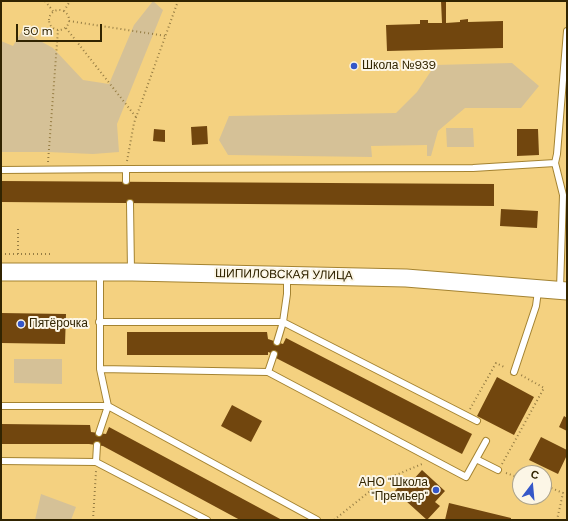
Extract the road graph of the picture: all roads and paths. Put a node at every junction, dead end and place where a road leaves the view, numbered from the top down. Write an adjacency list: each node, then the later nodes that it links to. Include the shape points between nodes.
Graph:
1 (45, 1): 4 (path)
2 (70, 1): 5 (path)
3 (178, 1): 10 (path)
4 (53, 11): 5 (path); 8 (path, via 49,23)
5 (64, 11): 6 (path)
6 (69, 21): 7 (path); 10 (path)
7 (66, 28): 8 (path); 11 (path)
8 (58, 30): 15 (path)
9 (567, 32): 12 (lane)
10 (166, 36): 11 (path)
11 (136, 117): 13 (path)
12 (555, 163): 13 (lane, via 473,168); 17 (lane)
13 (126, 168): 15 (lane); 16 (lane)
14 (1, 170): 15 (lane)
15 (48, 170)
16 (126, 181)
17 (565, 195): 28 (lane)
18 (130, 203): 24 (lane)
19 (18, 229): 21 (path)
20 (1, 254): 21 (path)
21 (18, 254): 22 (path)
22 (53, 254)
23 (1, 272): 25 (main road, ШИПИЛОВСКАЯ УЛИЦА)
24 (132, 272): 25 (main road, ШИПИЛОВСКАЯ УЛИЦА); 26 (main road, ШИПИЛОВСКАЯ УЛИЦА)
25 (100, 273): 29 (lane)
26 (286, 275): 27 (main road, ШИПИЛОВСКАЯ УЛИЦА, via 406,278); 30 (lane, via 287,294)
27 (539, 289): 28 (main road, ШИПИЛОВСКАЯ УЛИЦА); 35 (lane, via 536,306)
28 (563, 291)
29 (99, 322): 30 (lane); 33 (lane)
30 (283, 322): 31 (lane); 38 (lane)
31 (277, 342)
32 (274, 354): 34 (lane)
33 (100, 369): 34 (lane); 37 (lane)
34 (268, 372): 46 (lane)
35 (514, 372): 38 (path, via 496,363); 47 (path, via 544,388)
36 (1, 406): 37 (lane)
37 (108, 406): 40 (lane); 52 (lane)
38 (466, 416): 39 (lane)
39 (477, 421)
40 (99, 433)
41 (486, 441): 43 (lane)
42 (97, 445): 45 (lane)
43 (476, 459): 46 (lane, via 466,477); 47 (lane)
44 (1, 461): 45 (lane)
45 (96, 462): 50 (path); 51 (lane)
46 (440, 463): 53 (path, via 423,463 384,480)
47 (498, 470): 48 (path)
48 (512, 475)
49 (552, 488): 54 (path, via 563,493)
50 (93, 520)
51 (207, 520)
52 (317, 520)
53 (334, 520)
54 (557, 520)

